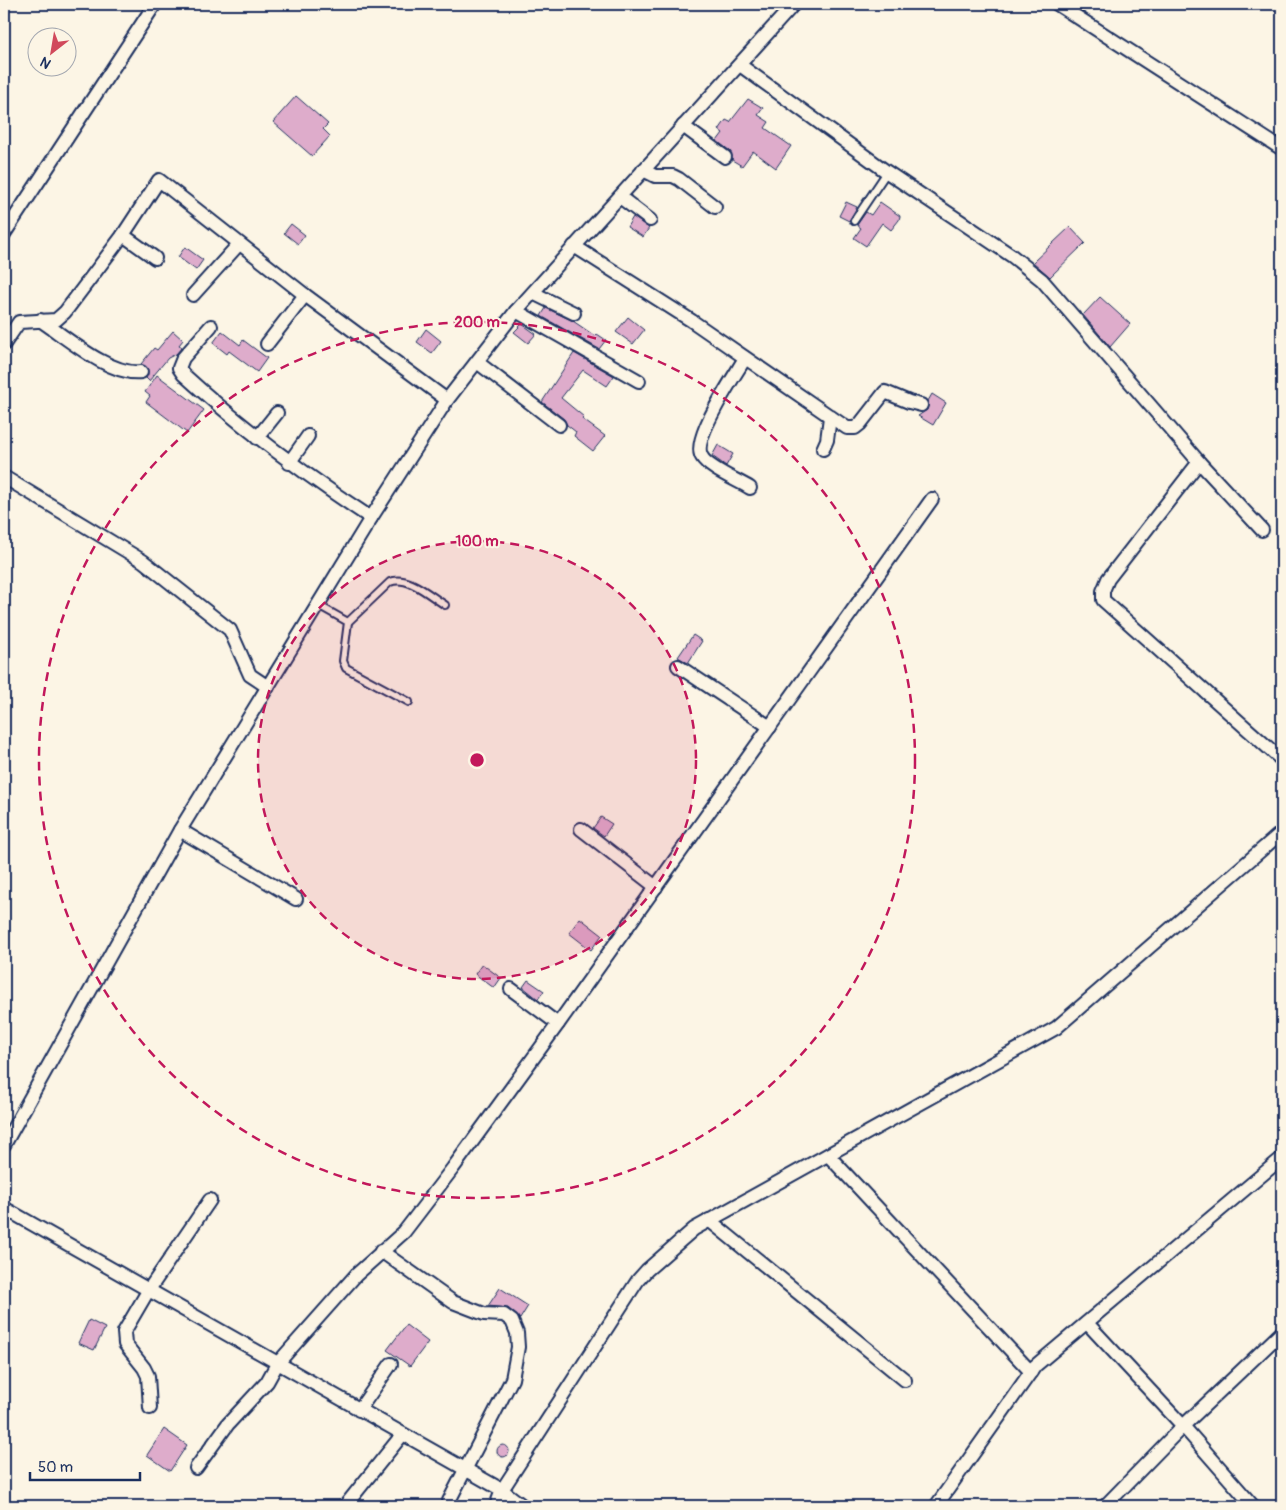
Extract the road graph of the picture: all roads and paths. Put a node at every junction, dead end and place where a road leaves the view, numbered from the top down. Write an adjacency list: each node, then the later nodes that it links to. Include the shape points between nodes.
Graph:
1 (156, 4): 14 (street)
2 (794, 4): 4 (street)
3 (1057, 4): 6 (street)
4 (740, 65): 5 (street); 9 (street)
5 (683, 126): 7 (street); 8 (street)
6 (1282, 148)
7 (725, 157)
8 (644, 170): 10 (street); 11 (street, via 655,176 679,179)
9 (887, 172): 13 (lane); 40 (street, via 997,245 1042,280)
10 (620, 197): 12 (street); 17 (street)
11 (715, 207)
12 (650, 220)
13 (854, 221)
14 (4, 234)
15 (123, 235): 16 (street, via 159,180); 18 (street); 24 (street, via 65,312 56,320)
16 (239, 244): 20 (street); 21 (street)
17 (574, 246): 19 (street); 28 (street)
18 (155, 258)
19 (533, 293): 22 (street); 23 (street)
20 (193, 295)
21 (305, 295): 27 (street); 32 (street)
22 (516, 311): 29 (street); 31 (street)
23 (574, 313)
24 (40, 320): 26 (street, via 19,322); 30 (street, via 112,368 131,374)
25 (211, 326): 38 (street, via 182,358 179,368 229,417)
26 (4, 344)
27 (267, 344)
28 (745, 358): 35 (street); 43 (street, via 706,425 699,447 702,457 710,465)
29 (477, 362): 32 (street); 36 (street)
30 (142, 372)
31 (639, 381)
32 (447, 400): 45 (street)
33 (921, 405): 35 (street, via 885,392 854,428 847,428)
34 (277, 413): 38 (street)
35 (830, 417): 39 (street, via 827,440)
36 (559, 425)
37 (308, 436): 41 (street)
38 (257, 438): 41 (street)
39 (822, 449)
40 (1199, 462): 46 (street); 54 (street, via 1108,579 1103,600)
41 (289, 463): 45 (street)
42 (4, 477): 51 (street, via 143,561 230,630 250,676)
43 (750, 488)
44 (932, 499): 53 (street)
45 (371, 518): 48 (street)
46 (1262, 530)
47 (445, 604): 49 (lane, via 405,580 397,579)
48 (318, 605): 49 (lane); 51 (street)
49 (348, 622): 52 (lane, via 343,661 346,668)
50 (678, 666): 53 (street)
51 (268, 687): 56 (street)
52 (409, 702)
53 (770, 727): 58 (street)
54 (1282, 760)
55 (580, 829): 58 (street)
56 (180, 830): 59 (street); 62 (street)
57 (1282, 832): 63 (street, via 1056,1028)
58 (656, 887): 61 (street)
59 (296, 898)
60 (511, 989): 61 (street)
61 (558, 1024): 68 (street, via 404,1232)
62 (4, 1146)
63 (828, 1155): 67 (street); 74 (street)
64 (1282, 1158): 70 (street)
65 (210, 1200): 69 (street)
66 (4, 1208): 69 (street)
67 (709, 1220): 75 (street); 82 (street, via 694,1229 638,1280)
68 (382, 1251): 72 (street, via 356,1275); 81 (street, via 453,1302 484,1314 504,1315 512,1321 517,1333 518,1347 512,1379)
69 (148, 1291): 72 (street); 76 (street, via 124,1332 125,1344 148,1376)
70 (1087, 1323): 74 (street); 78 (street)
71 (1282, 1332): 78 (street)
72 (277, 1364): 77 (street); 80 (street, via 267,1382 228,1424)
73 (391, 1364): 77 (street)
74 (1031, 1372): 87 (street)
75 (905, 1380)
76 (150, 1408)
77 (359, 1410): 79 (street)
78 (1184, 1426): 88 (street); 89 (street)
79 (402, 1435): 81 (street); 84 (street)
80 (196, 1468)
81 (465, 1470): 82 (street); 83 (street)
82 (502, 1490): 85 (street); 86 (street)
83 (448, 1501)
84 (345, 1506)
85 (496, 1506)
86 (523, 1506)
87 (936, 1506)
88 (1104, 1506)
89 (1253, 1506)

